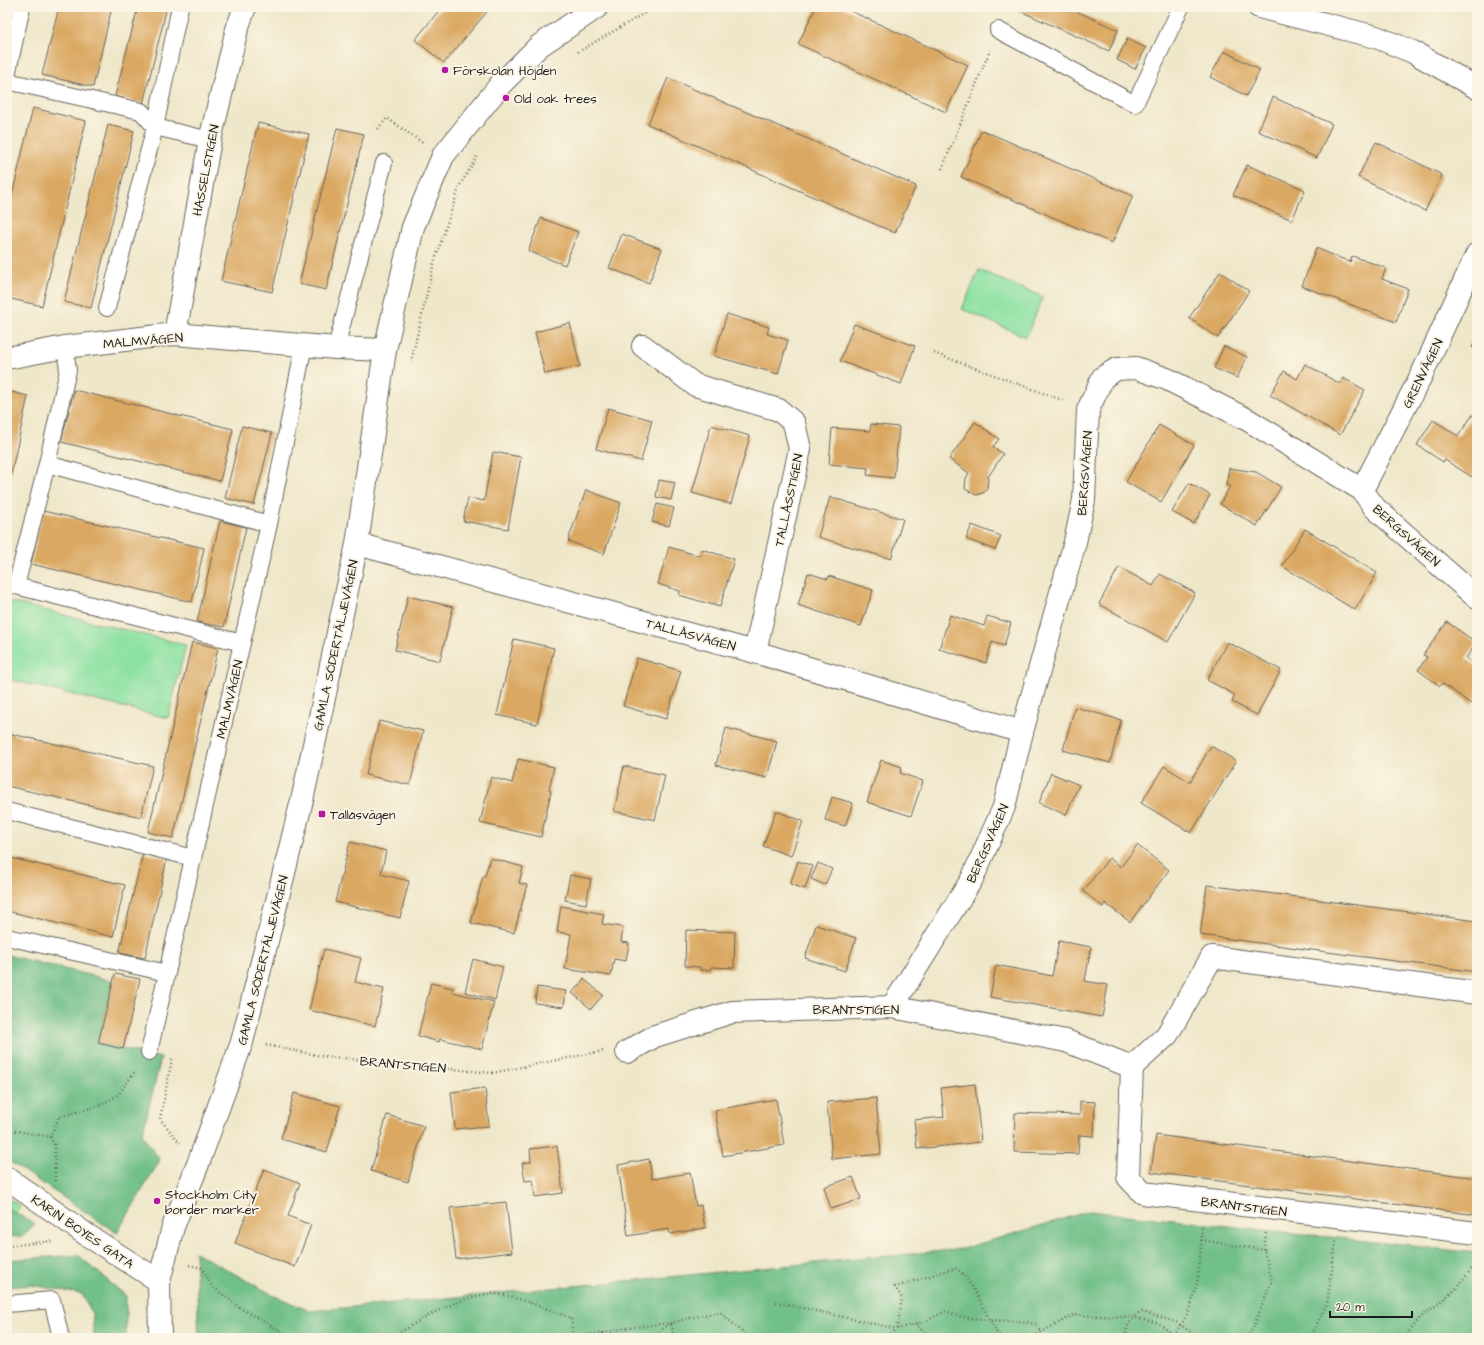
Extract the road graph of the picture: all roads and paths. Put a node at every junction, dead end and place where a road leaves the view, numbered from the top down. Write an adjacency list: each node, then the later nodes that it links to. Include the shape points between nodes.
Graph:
1 (22, 7): 8 (lane)
2 (180, 7): 11 (lane)
3 (245, 7): 13 (street, HASSELSTIGEN, via 237,29)
4 (597, 7): 14 (street, GAMLA SÖDERTÄLJEVÄGEN, via 539,46 501,84)
5 (1181, 7): 7 (lane, via 1135,104)
6 (1259, 7): 10 (street, via 1376,37 1413,52)
7 (998, 30): 16 (path)
8 (7, 76)
9 (7, 81): 11 (lane, via 141,111)
10 (1477, 88)
11 (155, 127): 13 (lane); 18 (lane)
12 (378, 129): 14 (path, via 387,118)
13 (210, 140): 19 (street, HASSELSTIGEN)
14 (443, 156): 24 (street, GAMLA SÖDERTÄLJEVÄGEN, via 413,227)
15 (384, 163): 23 (lane)
16 (942, 169)
17 (1477, 254): 29 (street, GRENVÄGEN, via 1422,374)
18 (107, 308)
19 (175, 334): 20 (street, MALMVÄGEN); 22 (street, MALMVÄGEN)
20 (304, 345): 23 (street, MALMVÄGEN); 30 (lane, MALMVÄGEN)
21 (643, 346): 35 (street, TALLÅSSTIGEN, via 695,385 778,410 794,424 800,449)
22 (65, 348): 26 (street, MALMVÄGEN); 28 (lane, via 68,370)
23 (336, 348): 24 (street, MALMVÄGEN)
24 (385, 350): 31 (street, GAMLA SÖDERTÄLJEVÄGEN)
25 (934, 353): 27 (path)
26 (7, 358)
27 (1088, 410): 29 (street, BERGSVÄGEN, via 1103,377 1117,369 1136,368 1167,379 1248,420); 36 (street, BERGSVÄGEN, via 1084,500 1076,542)
28 (47, 464): 30 (lane); 32 (lane)
29 (1362, 490): 33 (street, BERGSVÄGEN, via 1375,508)
30 (269, 524): 34 (lane, MALMVÄGEN)
31 (357, 544): 35 (street, TALLÅSVÄGEN); 43 (street, GAMLA SÖDERTÄLJEVÄGEN, via 303,796)
32 (11, 585): 34 (lane)
33 (1477, 598)
34 (242, 643): 38 (lane, MALMVÄGEN)
35 (755, 652): 36 (street, TALLÅSVÄGEN)
36 (1022, 732): 42 (street, BERGSVÄGEN, via 1004,807 972,879)
37 (7, 811): 38 (lane)
38 (193, 858): 40 (lane, MALMVÄGEN)
39 (7, 937): 40 (lane)
40 (166, 974): 44 (lane, MALMVÄGEN)
41 (1477, 993): 48 (street, via 1212,957 1167,1035)
42 (892, 1006): 45 (street, BRANTSTIGEN, via 732,1012 655,1036); 48 (street, BRANTSTIGEN, via 1066,1041)
43 (242, 1042): 47 (path, BRANTSTIGEN, via 254,1042 321,1056 492,1073); 51 (street, GAMLA SÖDERTÄLJEVÄGEN)
44 (149, 1052): 50 (path, via 118,1095 101,1105 59,1117)
45 (627, 1052)
46 (173, 1054): 51 (path, via 160,1119)
47 (585, 1055)
48 (1132, 1067): 53 (street, BRANTSTIGEN, via 1128,1177 1143,1194)
49 (7, 1129): 50 (path)
50 (50, 1136): 55 (path, via 55,1146 55,1184)
51 (198, 1164): 63 (street, GAMLA SÖDERTÄLJEVÄGEN, via 173,1228)
52 (7, 1178): 55 (street, KARIN BOYES GATA)
53 (1204, 1201): 54 (street, BRANTSTIGEN); 59 (path)
54 (1269, 1208): 56 (street, BRANTSTIGEN); 61 (path)
55 (50, 1209): 58 (street, KARIN BOYES GATA)
56 (1340, 1217): 57 (street, BRANTSTIGEN); 92 (path, via 1327,1304)
57 (1477, 1233)
58 (87, 1235): 60 (path, via 29,1245); 63 (street, KARIN BOYES GATA)
59 (1201, 1240): 61 (path); 70 (path, via 1195,1298)
60 (7, 1246)
61 (1264, 1250): 91 (path, via 1272,1281)
62 (1477, 1254): 93 (path, via 1476,1263 1456,1289 1420,1318)
63 (161, 1272): 77 (street, GAMLA SÖDERTÄLJEVÄGEN); 78 (path, via 202,1268 212,1286 243,1310)
64 (776, 1302): 71 (path)
65 (7, 1304): 76 (lane, via 52,1300)
66 (1134, 1318): 70 (path, via 1142,1312); 72 (path, via 1074,1315); 75 (path, via 1158,1324); 89 (path, via 1126,1328)
67 (990, 1320): 69 (path, via 961,1317 946,1311); 71 (path, via 972,1287 955,1268 895,1286 902,1298); 72 (path, via 1029,1322 1038,1325); 87 (path)
68 (671, 1323): 73 (path); 82 (path); 83 (path); 84 (path, via 720,1312)
69 (915, 1324): 71 (path); 86 (path)
70 (1182, 1326): 75 (path); 90 (path)
71 (897, 1328): 85 (path)
72 (1041, 1332): 88 (path)
73 (602, 1333): 74 (path); 81 (path)
74 (573, 1335): 79 (path, via 571,1318 503,1295 474,1296 425,1318); 80 (path)
75 (1173, 1336)
76 (61, 1338)
77 (160, 1338)
78 (294, 1338)
79 (390, 1338)
80 (568, 1338)
81 (609, 1338)
82 (649, 1338)
83 (674, 1338)
84 (749, 1338)
85 (883, 1338)
86 (931, 1338)
87 (1002, 1338)
88 (1030, 1338)
89 (1126, 1338)
90 (1199, 1338)
91 (1247, 1338)
92 (1310, 1338)
93 (1404, 1338)

